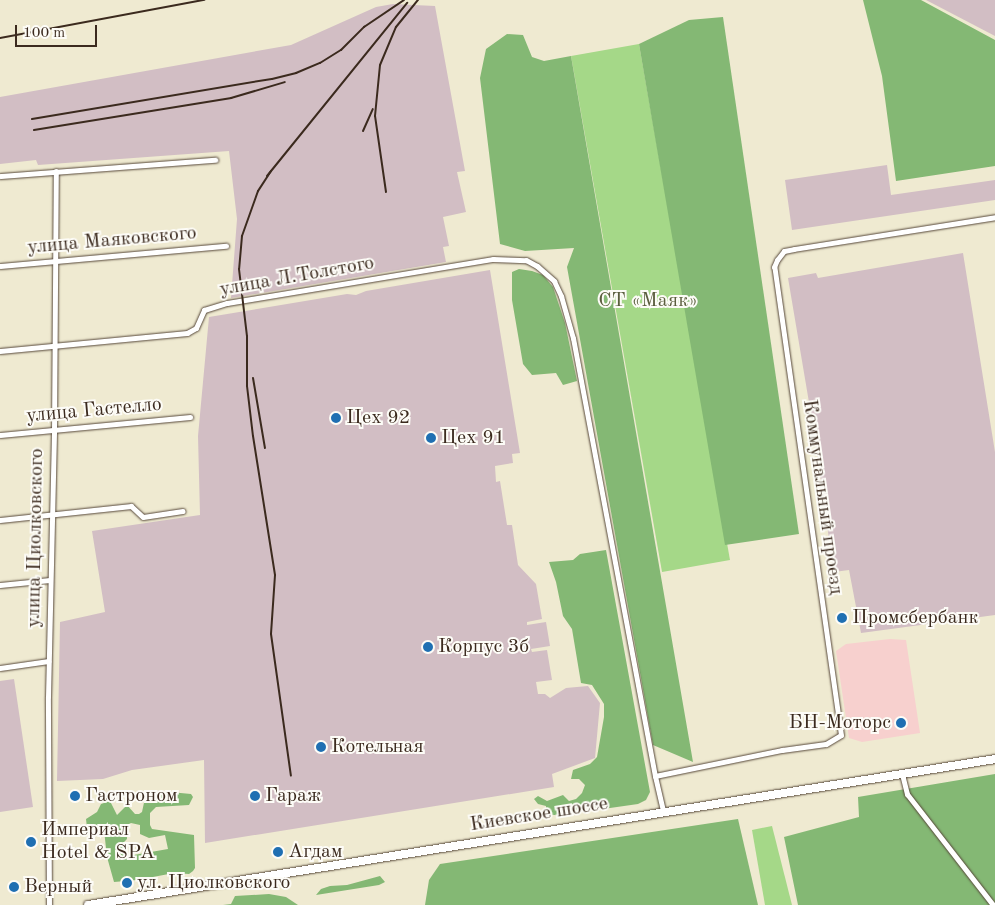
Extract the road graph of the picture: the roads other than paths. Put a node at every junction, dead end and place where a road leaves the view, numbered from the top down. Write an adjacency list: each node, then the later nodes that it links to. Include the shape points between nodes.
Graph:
1 (215, 160): 2 (street)
2 (56, 171): 3 (street); 6 (street, улица Циолковского)
3 (0, 176)
4 (995, 217): 22 (street, Коммунальный проезд, via 794,249 784,251 777,260 774,268 841,735 826,744)
5 (226, 246): 6 (street, улица Маяковского)
6 (55, 261): 7 (street, улица Маяковского); 8 (street, улица Циолковского)
7 (0, 266)
8 (54, 346): 9 (street, улица Л.Толстого); 11 (street, улица Циолковского); 22 (street, улица Л.Толстого, via 187,333 196,328 204,310 227,303 493,259 526,260 537,266 554,281 573,338)
9 (0, 351)
10 (190, 417): 11 (street, улица Гастелло)
11 (54, 431): 12 (street, улица Гастелло); 14 (street, улица Циолковского)
12 (0, 435)
13 (183, 511): 14 (street, via 143,517 131,506)
14 (51, 516): 15 (street); 16 (street, улица Циолковского)
15 (0, 520)
16 (50, 580): 17 (street); 18 (street, улица Циолковского)
17 (0, 585)
18 (49, 662): 19 (street); 24 (street, улица Циолковского)
19 (0, 668)
20 (995, 759): 21 (highway, Киевское шоссе)
21 (902, 774): 23 (highway, Киевское шоссе); 26 (street, via 907,794)
22 (655, 776): 23 (street)
23 (664, 812): 25 (highway, Киевское шоссе)
24 (49, 905)
25 (88, 905)
26 (992, 905)

